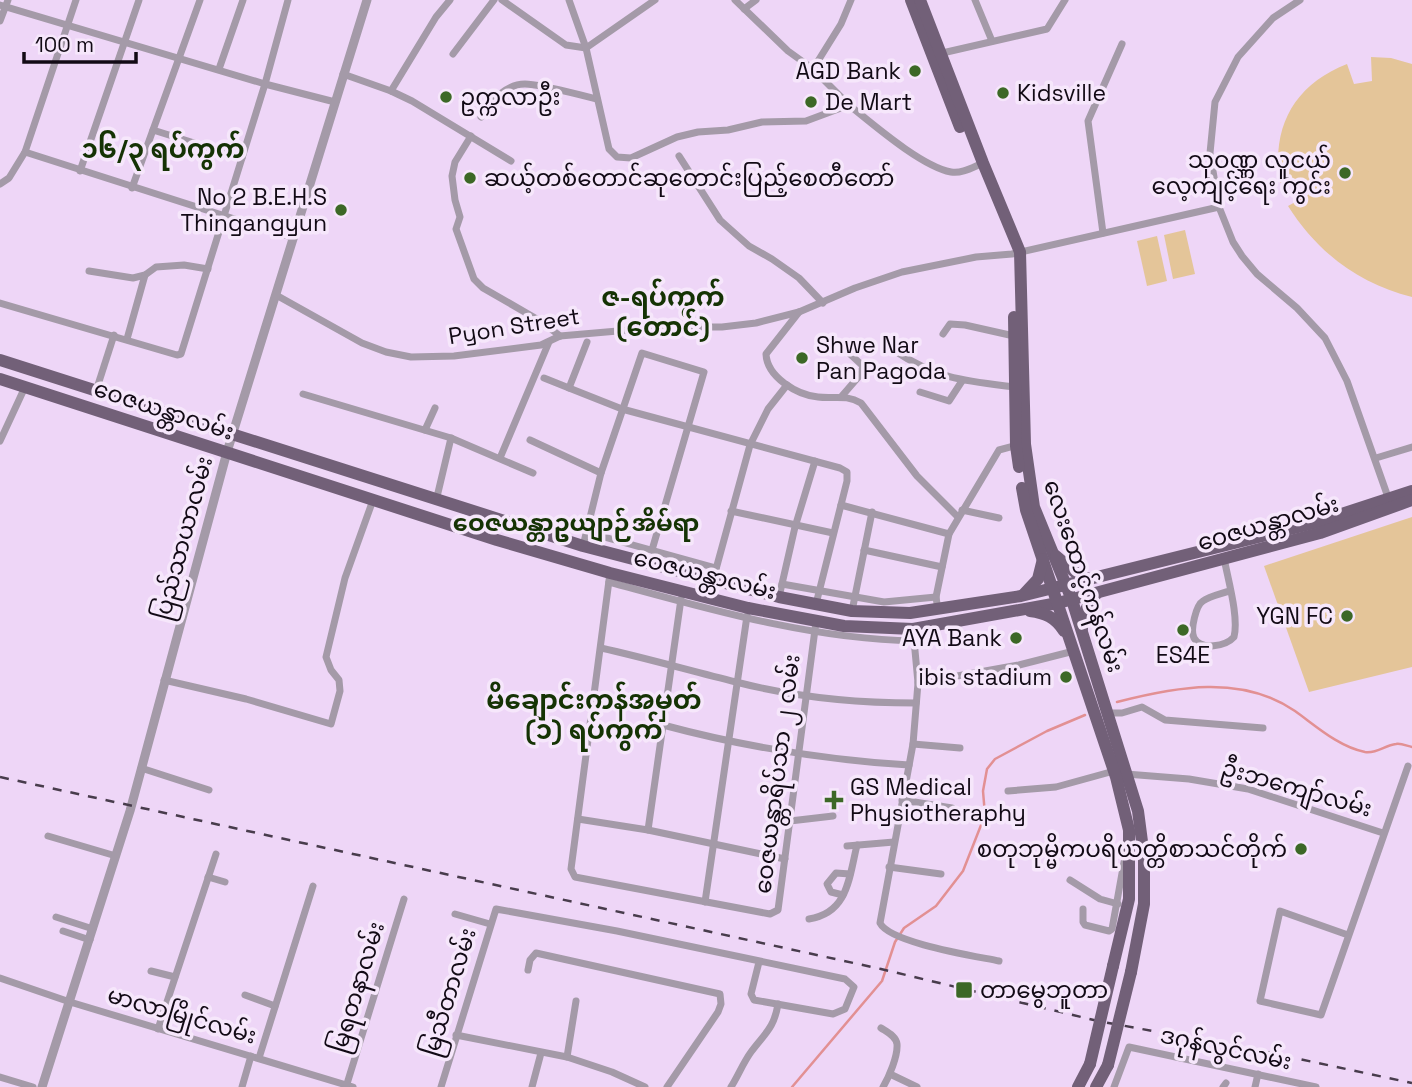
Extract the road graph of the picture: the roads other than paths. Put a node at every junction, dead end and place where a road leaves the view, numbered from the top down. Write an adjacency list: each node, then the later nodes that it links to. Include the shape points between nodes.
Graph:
1 (76, 0): 23 (street)
2 (139, 0): 25 (street)
3 (200, 0): 30 (street)
4 (243, 0): 31 (street)
5 (288, 0): 34 (street)
6 (367, 0): 33 (street, ပြည်သာယာလမ်း)
7 (450, 0): 35 (street)
8 (494, 0): 28 (street)
9 (502, 0): 27 (street, via 566,45)
10 (569, 0): 27 (street)
11 (655, 0): 27 (street)
12 (735, 0): 21 (street)
13 (756, 0): 21 (street)
14 (851, 0): 32 (street)
15 (911, 0): 29 (main road, လေးထောင့်ကန်လမ်း)
16 (920, 0): 29 (main road, လေးထောင့်ကန်လမ်း)
17 (975, 0): 24 (street)
18 (1300, 0): 50 (street, via 1273,18 1238,57 1215,102 1210,153)
19 (1064, 1): 24 (street, via 1047,29)
20 (4, 4): 22 (street); 23 (street)
21 (744, 9): 32 (street)
22 (0, 21)
23 (67, 24): 25 (street); 42 (street)
24 (992, 41): 29 (street)
25 (125, 42): 30 (street); 47 (street)
26 (1122, 44): 52 (street, via 1088,121)
27 (586, 48): 36 (street)
28 (453, 54)
29 (936, 55): 46 (main road, လေးထောင့်ကန်လမ်း)
30 (180, 57): 31 (street); 40 (street)
31 (219, 69): 34 (street)
32 (813, 69): 38 (street)
33 (343, 74): 35 (street); 37 (street, ပြည်သာယာလမ်း)
34 (265, 84): 37 (street); 44 (street)
35 (391, 91): 41 (street)
36 (597, 99): 38 (street, via 609,149 617,157 631,158 677,137 762,122 806,121); 39 (street, via 524,84 508,89)
37 (335, 103): 53 (street, ပြည်သာယာလမ်း)
38 (849, 105): 46 (street, via 924,161 952,172)
39 (481, 117)
40 (153, 130): 44 (street); 49 (street)
41 (471, 136): 45 (street); 65 (street, via 452,176 460,217 456,229 474,279)
42 (25, 152): 47 (street); 48 (street)
43 (679, 156): 61 (street, via 720,220 749,246 799,278)
44 (242, 158): 51 (street)
45 (511, 161)
46 (979, 165): 54 (main road, လေးထောင့်ကန်လမ်း)
47 (80, 171): 49 (street)
48 (0, 184)
49 (132, 188): 51 (street)
50 (1219, 207): 52 (street, Pyon Street); 98 (street, via 1242,256 1325,338)
51 (224, 217): 53 (street); 55 (street)
52 (1103, 233): 54 (street, Pyon Street)
53 (294, 239): 59 (street, ပြည်သာယာလမ်း)
54 (1016, 253): 58 (main road, လေးထောင့်ကန်လမ်း); 61 (street, Pyon Street, via 902,272)
55 (208, 269): 57 (street, via 156,267); 67 (street, via 181,354)
56 (89, 271): 57 (street, via 123,277)
57 (145, 275): 67 (street)
58 (1017, 287): 66 (main road, လေးထောင့်ကန်လမ်း); 73 (main road, လေးထောင့်ကန်လမ်း)
59 (276, 295): 68 (street, Pyon Street, via 362,343 411,357 454,356); 89 (street, ပြည်သာယာလမ်း)
60 (0, 303): 64 (street)
61 (824, 303): 62 (street, Pyon Street)
62 (799, 312): 65 (street, Pyon Street, via 740,326); 77 (street, via 766,354)
63 (943, 334): 66 (street, via 950,324)
64 (114, 335): 67 (street); 81 (street)
65 (560, 336): 68 (street, Pyon Street)
66 (1014, 336): 73 (main road, လေးထောင့်ကန်လမ်း)
67 (127, 339)
68 (549, 342): 97 (street)
69 (587, 342): 80 (street)
70 (839, 345): 84 (street, via 863,366)
71 (895, 351): 76 (street, via 914,364)
72 (0, 360): 81 (main road, ဝေဇယန္တာလမ်း)
73 (1019, 361): 79 (main road, လေးထောင့်ကန်လမ်း); 94 (main road, လေးထောင့်ကန်လမ်း)
74 (544, 378): 80 (street)
75 (0, 379): 78 (main road, ဝေဇယန္တာလမ်း)
76 (962, 381): 79 (street); 82 (street, via 949,401)
77 (787, 385): 84 (street, via 803,394); 93 (street)
78 (25, 387): 92 (street); 96 (main road, ဝေဇယန္တာလမ်း)
79 (1014, 387): 94 (main road, လေးထောင့်ကန်လမ်း)
80 (569, 388): 86 (street)
81 (96, 391): 89 (main road, ဝေဇယန္တာလမ်း)
82 (920, 392)
83 (303, 394): 88 (street)
84 (841, 397): 110 (street, via 861,402 918,476)
85 (435, 408): 88 (street)
86 (622, 409): 87 (street); 87 (street, via 642,352 704,372); 100 (street)
87 (687, 428): 93 (street); 118 (street)
88 (425, 430): 90 (street)
89 (232, 435): 96 (street, ပြည်သာယာလမ်း); 104 (main road, ဝေဇယန္တာလမ်း)
90 (451, 438): 97 (street); 104 (street)
91 (530, 440): 100 (street)
92 (0, 441)
93 (750, 445): 99 (street); 108 (street)
94 (1020, 445): 110 (street, via 999,450); 120 (main road, လေးထောင့်ကန်လမ်း)
95 (1412, 447): 98 (street)
96 (227, 452): 103 (main road, ဝေဇယန္တာလမ်း); 148 (street, ပြည်သာယာလမ်း)
97 (500, 458): 101 (street)
98 (1376, 458): 106 (street)
99 (814, 461): 107 (street, via 847,472); 113 (street)
100 (601, 473): 116 (street)
101 (533, 474)
102 (1412, 491): 106 (main road, ဝေဇယန္တာလမ်း)
103 (373, 500): 117 (main road, ဝေဇယန္တာလမ်း); 148 (street, via 345,578 326,657 341,691 331,724)
104 (436, 500): 112 (main road, ဝေဇယန္တာလမ်း)
105 (1412, 500): 106 (main road, ဝေဇယန္တာလမ်း)
106 (1390, 503): 121 (main road, ဝေဇယန္တာလမ်း, via 1320,533); 125 (main road, ဝေဇယန္တာလမ်း)
107 (841, 505): 109 (street); 114 (street)
108 (731, 511): 113 (street); 123 (street)
109 (872, 512): 115 (street); 119 (street)
110 (960, 513): 111 (street); 115 (street)
111 (999, 518)
112 (503, 521): 116 (main road, ဝေဇယန္တာလမ်း); 117 (main road)
113 (795, 527): 114 (street); 127 (street)
114 (834, 533): 128 (street)
115 (949, 534): 122 (street)
116 (584, 539): 118 (street); 123 (main road, ဝေဇယန္တာလမ်း)
117 (497, 540): 124 (main road, ဝေဇယန္တာလမ်း)
118 (652, 550): 123 (street)
119 (864, 550): 122 (street); 133 (street)
120 (1048, 556): 125 (main road); 126 (main road, လေးထောင့်ကန်လမ်း); 132 (main road, via 1038,579)
121 (1224, 557): 129 (street); 130 (main road, ဝေဇယန္တာလမ်း)
122 (942, 567): 134 (street)
123 (715, 574): 127 (main road, ဝေဇယန္တာလမ်း)
124 (609, 577): 131 (main road, ဝေဇယန္တာလမ်း); 146 (street)
125 (1089, 579): 126 (main road, ဝေဇယန္တာလမ်း)
126 (1059, 586): 132 (main road, ဝေဇယန္တာလမ်း); 135 (main road, လေးထောင့်ကန်လမ်း); 136 (main road, လေးထောင့်ကန်လမ်း)
127 (781, 590): 128 (street); 137 (main road, ဝေဇယန္တာလမ်း)
128 (820, 590): 133 (street); 137 (street)
129 (1229, 591): 129 (street, via 1236,629 1233,640 1219,646 1198,642 1193,632 1199,604)
130 (1097, 593): 135 (main road, ဝေဇယန္တာလမ်း); 145 (main road, via 1082,620)
131 (681, 596): 141 (main road, ဝေဇယန္တာလမ်း); 147 (street)
132 (1021, 596): 139 (main road, ဝေဇယန္တာလမ်း)
133 (855, 597): 134 (street, via 884,602); 138 (street)
134 (936, 597): 139 (street)
135 (1072, 600): 136 (main road, ဝေဇယန္တာလမ်း); 145 (main road, လေးထောင့်ကန်လမ်း)
136 (1058, 603): 140 (main road, ဝေဇယန္တာလမ်း); 145 (main road, လေးထောင့်ကန်လမ်း)
137 (816, 604): 138 (main road, ဝေဇယန္တာလမ်း)
138 (849, 610): 139 (main road, ဝေဇယန္တာလမ်း); 142 (main road)
139 (939, 610)
140 (1023, 610): 144 (main road, ဝေဇယန္တာလမ်း); 145 (main road, via 1051,616)
141 (748, 612): 143 (main road, ဝေဇယန္တာလမ်း); 149 (street)
142 (844, 626): 143 (main road, ဝေဇယန္တာလမ်း); 144 (main road, ဝေဇယန္တာလမ်း)
143 (816, 627): 144 (street, via 870,640); 151 (street, ဝေဇယန္တာရိပ်သာ ၂ လမ်း)
144 (914, 635): 150 (street)
145 (1076, 644): 150 (street, via 1019,665); 153 (main road, လေးထောင့်ကန်လမ်း); 163 (main road, လေးထောင့်ကန်လမ်း)
146 (601, 648): 147 (street); 169 (street)
147 (671, 664): 149 (street); 154 (street)
148 (164, 681): 162 (street, ပြည်သာယာလမ်း)
149 (737, 683): 151 (street); 156 (street)
150 (918, 683): 152 (street)
151 (807, 695): 152 (street); 159 (street, ဝေဇယန္တာရိပ်သာ ၂ လမ်း)
152 (916, 703): 157 (street)
153 (1108, 713): 155 (street, via 1142,707 1165,720); 163 (main road, လေးထောင့်ကန်လမ်း)
154 (663, 724): 156 (street); 171 (street)
155 (1263, 728)
156 (729, 743): 159 (street); 176 (street)
157 (913, 744): 158 (street); 160 (street)
158 (960, 748)
159 (800, 753): 160 (street, via 840,761); 170 (street, ဝေဇယန္တာရိပ်သာ ၂ လမ်း)
160 (909, 765): 166 (street)
161 (1408, 766): 173 (street)
162 (141, 768): 164 (street); 180 (street, ပြည်သာယာလမ်း)
163 (1119, 774): 165 (street); 172 (main road, လေးထောင့်ကန်လမ်း); 173 (street, ဦးဘကျော်လမ်း, via 1248,789); 234 (main road, လေးထောင့်ကန်လမ်း, bridge, via 1138,811 1144,904 1108,1065)
164 (208, 790)
165 (1008, 791)
166 (902, 800): 167 (street); 175 (street)
167 (952, 808)
168 (833, 816): 170 (street)
169 (578, 819): 171 (street); 191 (street, via 571,869 575,877)
170 (790, 821): 181 (street, ဝေဇယန္တာရိပ်သာ ၂ လမ်း)
171 (648, 830): 176 (street)
172 (1129, 830): 192 (street); 233 (main road, လေးထောင့်ကန်လမ်း, bridge, via 1129,900 1090,1064)
173 (1383, 833): 200 (street)
174 (48, 836): 180 (street)
175 (894, 842): 177 (street); 182 (street)
176 (714, 845): 181 (street); 191 (street)
177 (857, 845): 178 (street); 183 (street)
178 (847, 846)
179 (216, 853): 185 (street)
180 (116, 856): 198 (street, ပြည်သာယာလမ်း)
181 (785, 859): 191 (street, ဝေဇယန္တာရိပ်သာ ၂ လမ်း, via 778,910 770,914)
182 (889, 867): 184 (street); 202 (street, via 880,923 883,929 908,940)
183 (850, 874): 189 (street); 189 (street, via 836,873 827,884 831,892)
184 (940, 874)
185 (208, 877): 187 (street); 207 (street)
186 (1070, 880): 192 (street, via 1100,900)
187 (225, 882)
188 (313, 887): 212 (street)
189 (843, 895): 196 (street, via 823,917)
190 (404, 899): 222 (street, မြရတနာလမ်း)
191 (705, 902)
192 (1118, 904): 193 (street, via 1109,931 1085,925)
193 (1083, 909)
194 (455, 914): 197 (street)
195 (56, 917): 198 (street)
196 (809, 919)
197 (490, 924): 203 (street, မြသီတာလမ်း, via 496,909); 215 (street, မြသီတာလမ်း)
198 (93, 929): 201 (street, ပြည်သာယာလမ်း)
199 (63, 931): 201 (street)
200 (1348, 935): 200 (street, via 1280,911 1260,1001 1321,1015)
201 (90, 940): 210 (street, ပြည်သာယာလမ်း)
202 (999, 961)
203 (759, 962): 211 (street, via 752,997); 211 (street, via 845,979 854,987 841,1013)
204 (528, 970): 229 (street, via 536,953 720,994 718,1012)
205 (151, 971): 207 (street)
206 (0, 978): 210 (street, မာလာမြိုင်လမ်း)
207 (175, 978): 213 (street)
208 (245, 995): 212 (street)
209 (576, 1001): 218 (street)
210 (70, 1002): 213 (street, မာလာမြိုင်လမ်း); 225 (street, ပြည်သာယာလမ်း)
211 (778, 1004): 230 (street, via 774,1023)
212 (275, 1006): 217 (street)
213 (158, 1028): 217 (street, မာလာမြိုင်လမ်း)
214 (881, 1028): 219 (street, via 897,1044)
215 (456, 1035): 216 (street); 227 (street, မြသီတာလမ်း)
216 (541, 1054): 218 (street); 223 (street)
217 (255, 1057): 222 (street, မာလာမြိုင်လမ်း); 226 (street)
218 (567, 1057): 228 (street)
219 (890, 1074): 231 (street); 232 (street)
220 (1258, 1074): 235 (street, ဒဂုန်လွင်လမ်း, via 1129,1046); 236 (street); 237 (street, ဒဂုန်လွင်လမ်း)
221 (0, 1077): 224 (street)
222 (349, 1086)
223 (531, 1086)
224 (33, 1087)
225 (43, 1087)
226 (242, 1087)
227 (441, 1087)
228 (645, 1087)
229 (667, 1087)
230 (731, 1087)
231 (883, 1087)
232 (917, 1087)
233 (1078, 1087)
234 (1096, 1087)
235 (1114, 1087)
236 (1255, 1087)
237 (1315, 1087)

